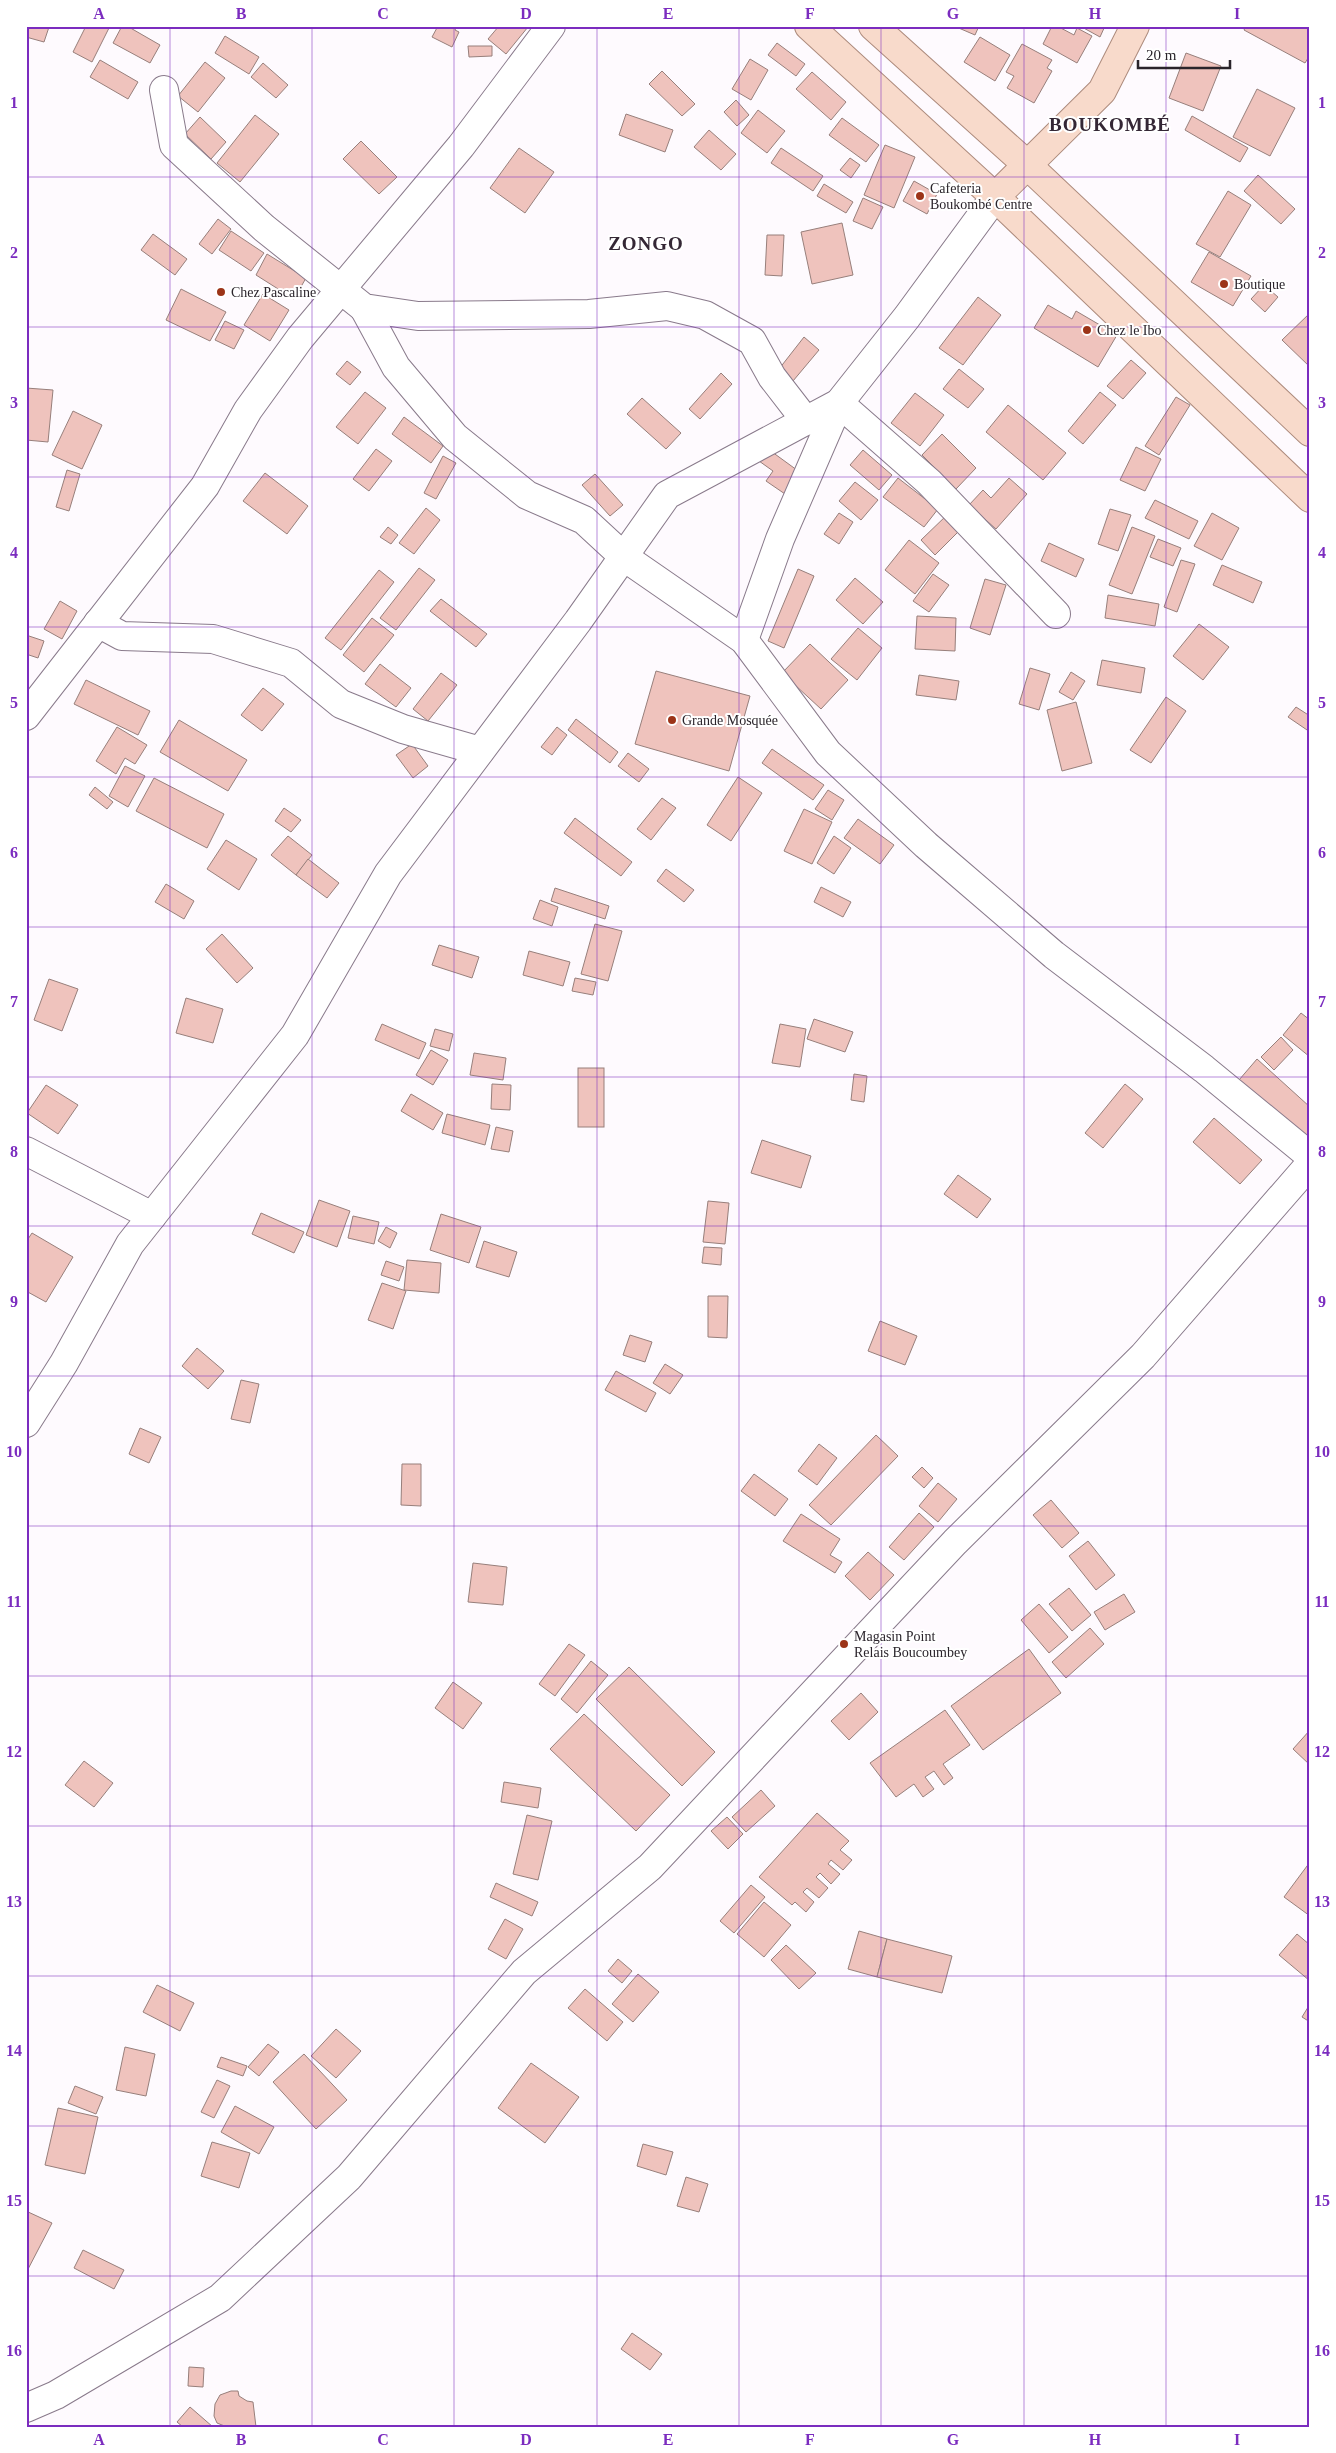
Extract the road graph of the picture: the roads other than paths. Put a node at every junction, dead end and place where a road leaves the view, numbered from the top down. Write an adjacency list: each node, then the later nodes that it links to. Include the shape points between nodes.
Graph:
1 (551, 26): 8 (street, via 461,146)
2 (809, 26): 7 (main road)
3 (873, 26): 6 (main road)
4 (1135, 26): 6 (main road, via 1102,91)
5 (164, 90): 8 (street, via 174,145 264,228)
6 (1027, 165): 7 (main road); 12 (main road)
7 (995, 197): 10 (street, via 908,317); 13 (main road)
8 (339, 290): 9 (street); 16 (street, via 248,410 205,486)
9 (364, 308): 11 (street, via 418,316 589,314 667,306 705,315 752,341 772,377); 14 (street, via 396,366 455,437 527,496 584,520)
10 (839, 403): 11 (street); 15 (street, via 930,482); 17 (street, via 780,538)
11 (806, 421): 14 (street, via 667,495)
12 (1310, 432)
13 (1310, 498)
14 (624, 557): 17 (street); 19 (street)
15 (1056, 614)
16 (98, 623): 18 (street); 19 (street, via 122,636 213,639 292,663 341,704 403,729)
17 (744, 640): 21 (street, via 828,753 926,845 1054,955 1204,1068)
18 (26, 716)
19 (480, 751): 23 (street, via 388,874 295,1035)
20 (26, 1151): 23 (street)
21 (1310, 1156)
22 (1310, 1164): 25 (street, via 1143,1356 955,1542 650,1867 524,1972 349,2177 220,2298 56,2395)
23 (152, 1216): 24 (street, via 130,1244)
24 (26, 1423)
25 (26, 2408)

